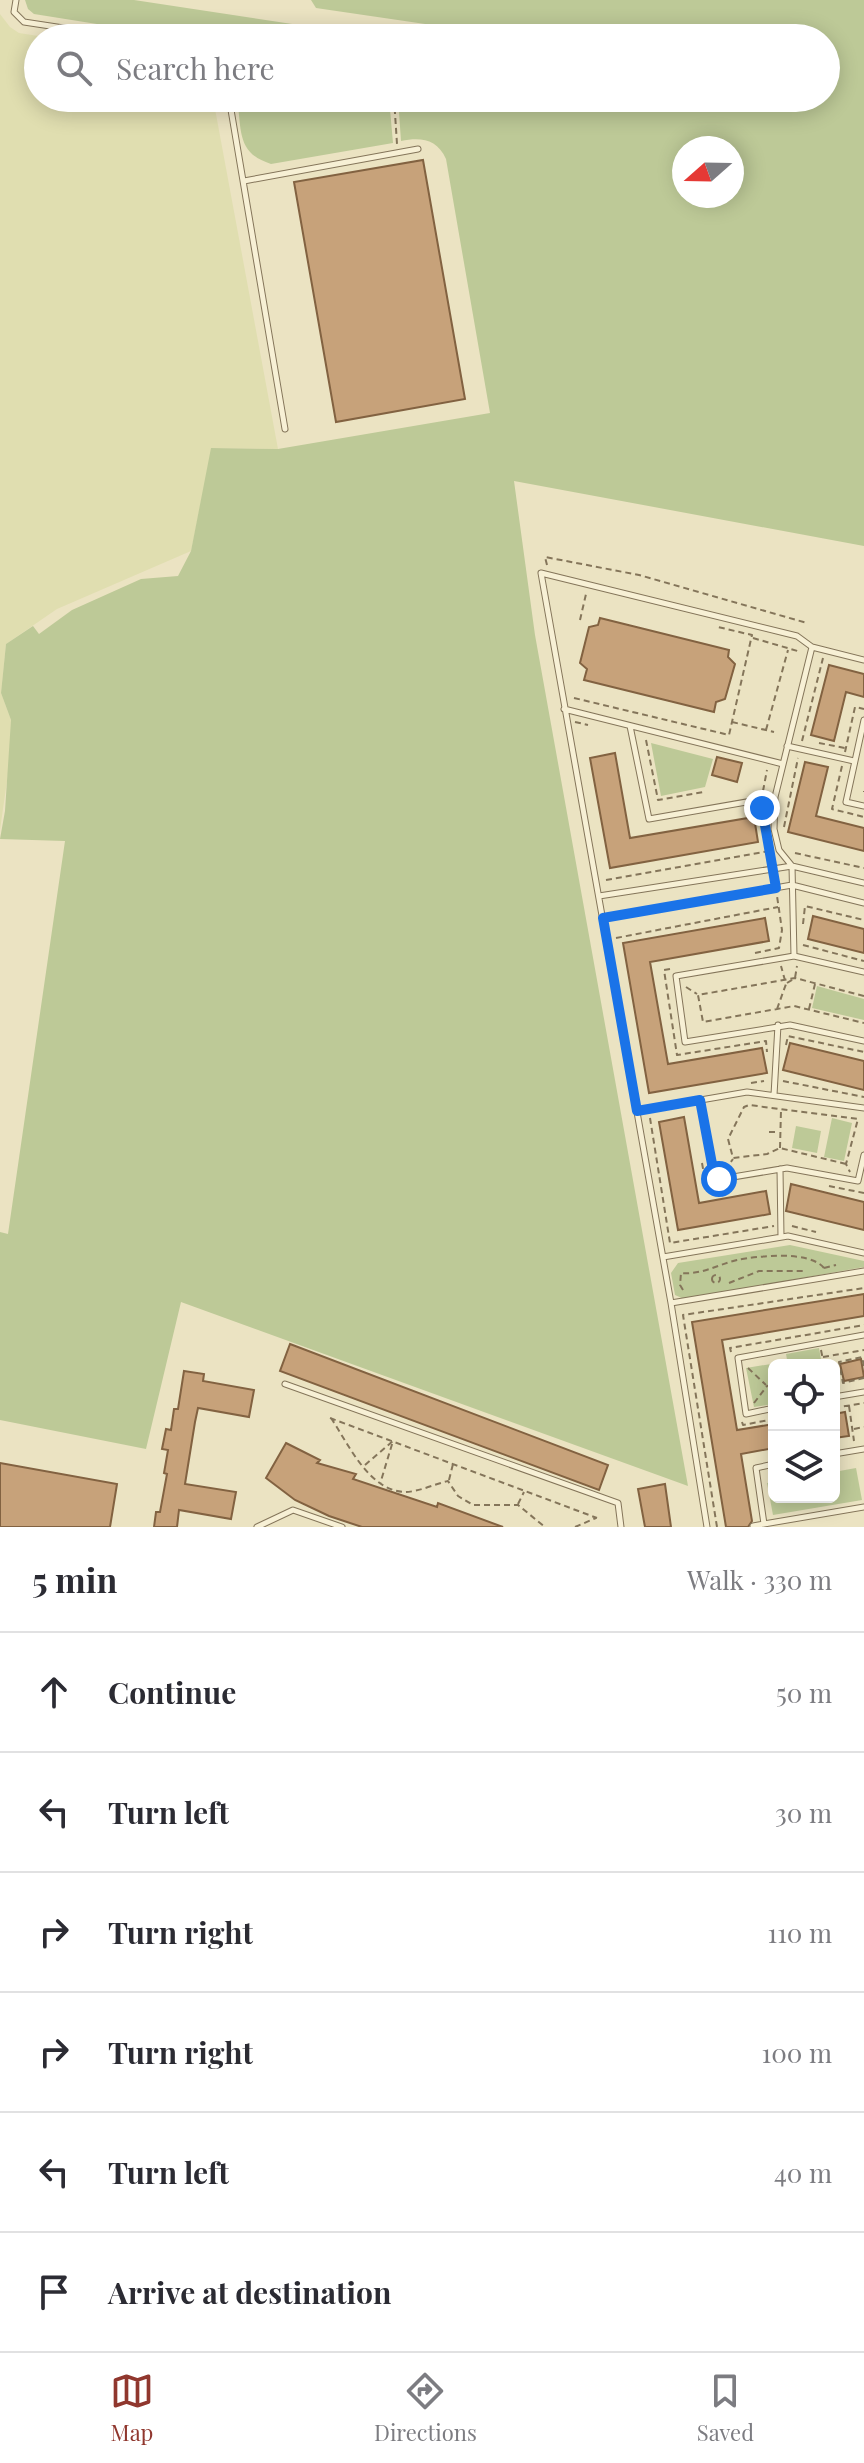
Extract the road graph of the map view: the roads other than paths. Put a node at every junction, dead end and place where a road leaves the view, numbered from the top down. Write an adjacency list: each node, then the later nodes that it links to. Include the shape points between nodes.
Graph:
1 (16, 0): 2 (lane, via 14,12 24,22)
2 (37, 24)
3 (232, 112): 5 (lane)
4 (418, 149): 5 (lane)
5 (244, 181): 6 (lane)
6 (285, 429)
7 (812, 647): 8 (lane); 9 (lane, via 797,636 541,573); 12 (lane)
8 (864, 660)
9 (568, 710): 11 (lane); 20 (lane)
10 (864, 720): 13 (lane)
11 (630, 725): 14 (lane); 15 (lane, via 649,819)
12 (787, 746): 13 (lane); 14 (lane)
13 (854, 761): 16 (lane, via 846,802)
14 (783, 764): 15 (lane)
15 (775, 797): 17 (lane, via 779,850)
16 (864, 806)
17 (792, 866): 18 (lane); 19 (lane); 20 (lane)
18 (864, 883)
19 (792, 885): 21 (lane); 22 (lane); 23 (lane)
20 (599, 896): 22 (lane)
21 (864, 903)
22 (603, 918): 30 (lane)
23 (796, 956): 24 (lane); 25 (lane, via 676,976 685,1042)
24 (864, 972)
25 (778, 1025): 26 (lane, via 800,1025); 27 (lane)
26 (864, 1041)
27 (774, 1095): 28 (lane, via 747,1092); 29 (lane)
28 (700, 1100): 30 (lane); 32 (lane, via 715,1180)
29 (864, 1108)
30 (637, 1111): 35 (lane)
31 (864, 1155): 32 (lane, via 858,1181)
32 (780, 1169): 33 (lane)
33 (781, 1237): 34 (lane); 35 (lane)
34 (864, 1253)
35 (663, 1257): 37 (lane)
36 (864, 1271): 37 (lane)
37 (671, 1303): 52 (lane)
38 (864, 1335): 42 (lane, via 738,1358 746,1414)
39 (285, 1384): 51 (lane, via 618,1503)
40 (864, 1392): 41 (lane)
41 (840, 1396)
42 (768, 1409)
43 (864, 1449): 44 (lane)
44 (840, 1453)
45 (768, 1465): 47 (lane, via 756,1468)
46 (864, 1507): 47 (lane)
47 (764, 1524): 48 (lane)
48 (753, 1526)
49 (257, 1527): 50 (lane, via 293,1510)
50 (342, 1527)
51 (621, 1527)
52 (707, 1527)

